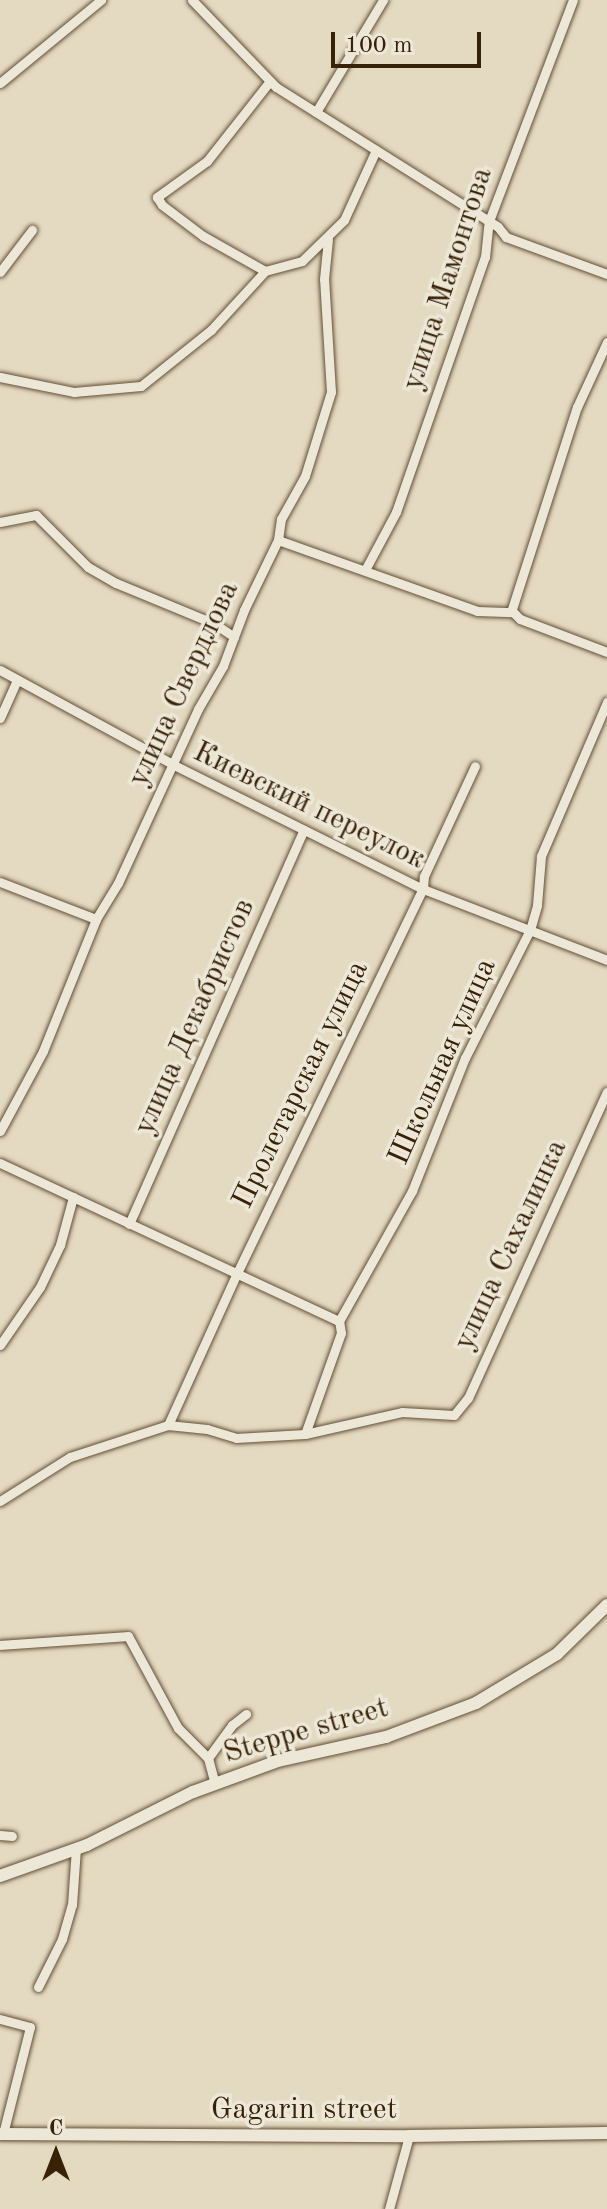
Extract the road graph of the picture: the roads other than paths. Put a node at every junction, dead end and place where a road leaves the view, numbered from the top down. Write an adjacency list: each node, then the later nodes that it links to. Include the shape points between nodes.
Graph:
1 (101, 0): 6 (street)
2 (192, 0): 5 (street)
3 (383, 0): 7 (street)
4 (573, 0): 9 (street, улица Мамонтова)
5 (270, 81): 7 (street); 12 (street, via 207,161 157,197 203,236)
6 (0, 83)
7 (316, 112): 8 (street)
8 (376, 150): 9 (street); 11 (street, via 344,220)
9 (489, 221): 14 (street, via 506,237); 19 (street, улица Мамонтова, via 485,257 396,512)
10 (32, 230): 13 (street)
11 (328, 239): 12 (street, via 302,261); 18 (street, улица Свердлова, via 324,279 331,392 305,476 281,519)
12 (265, 271): 16 (street, via 211,330 141,386 74,392)
13 (0, 272)
14 (607, 274)
15 (607, 342): 20 (street, via 577,407)
16 (0, 377)
17 (0, 522): 21 (street, via 36,515 88,567)
18 (278, 540): 19 (street); 21 (street, улица Свердлова)
19 (365, 570): 20 (street, via 477,611)
20 (511, 612): 22 (street)
21 (234, 637): 27 (street, улица Свердлова)
22 (607, 652)
23 (0, 670): 24 (street, Киевский переулок)
24 (17, 680): 26 (street); 27 (street, Киевский переулок)
25 (607, 702): 33 (street, Школьная улица, via 541,856)
26 (0, 718)
27 (174, 765): 29 (street, Киевский переулок); 32 (street, улица Свердлова)
28 (475, 766): 31 (street, Пролетарская улица, via 424,876)
29 (304, 830): 31 (street, Киевский переулок); 39 (street, улица Декабристов)
30 (0, 882): 32 (street)
31 (423, 889): 33 (street, Киевский переулок); 40 (street, Пролетарская улица)
32 (96, 919): 36 (street, улица Свердлова, via 43,1051)
33 (530, 930): 34 (street, Киевский переулок); 41 (street, Школьная улица, via 465,1058 412,1191)
34 (607, 960)
35 (607, 1092): 44 (street, улица Сахалинка, via 468,1398 454,1415 402,1412)
36 (0, 1131)
37 (0, 1163): 38 (street)
38 (73, 1197): 39 (street); 42 (street, via 60,1245 40,1287)
39 (129, 1224): 40 (street)
40 (237, 1273): 41 (street); 43 (street, Пролетарская улица)
41 (339, 1321): 44 (street, Школьная улица, via 341,1333)
42 (0, 1345)
43 (168, 1425): 44 (street, via 236,1438); 45 (street, via 70,1457)
44 (305, 1434)
45 (1, 1498)
46 (607, 1605): 50 (main road, Steppe street, via 557,1654 476,1703 386,1737 278,1761)
47 (0, 1645): 49 (street, via 128,1636 178,1728)
48 (246, 1714): 49 (street)
49 (208, 1758): 50 (street)
50 (215, 1784): 53 (main road, Steppe street)
51 (0, 1835): 52 (street)
52 (12, 1836)
53 (76, 1848): 54 (main road, Steppe street); 55 (street, via 72,1905)
54 (0, 1876)
55 (38, 1987)
56 (0, 2019): 58 (street, via 30,2027)
57 (607, 2133): 59 (main road, Gagarin street)
58 (2, 2134): 59 (main road, Gagarin street)
59 (409, 2136): 60 (street)
60 (389, 2209)

